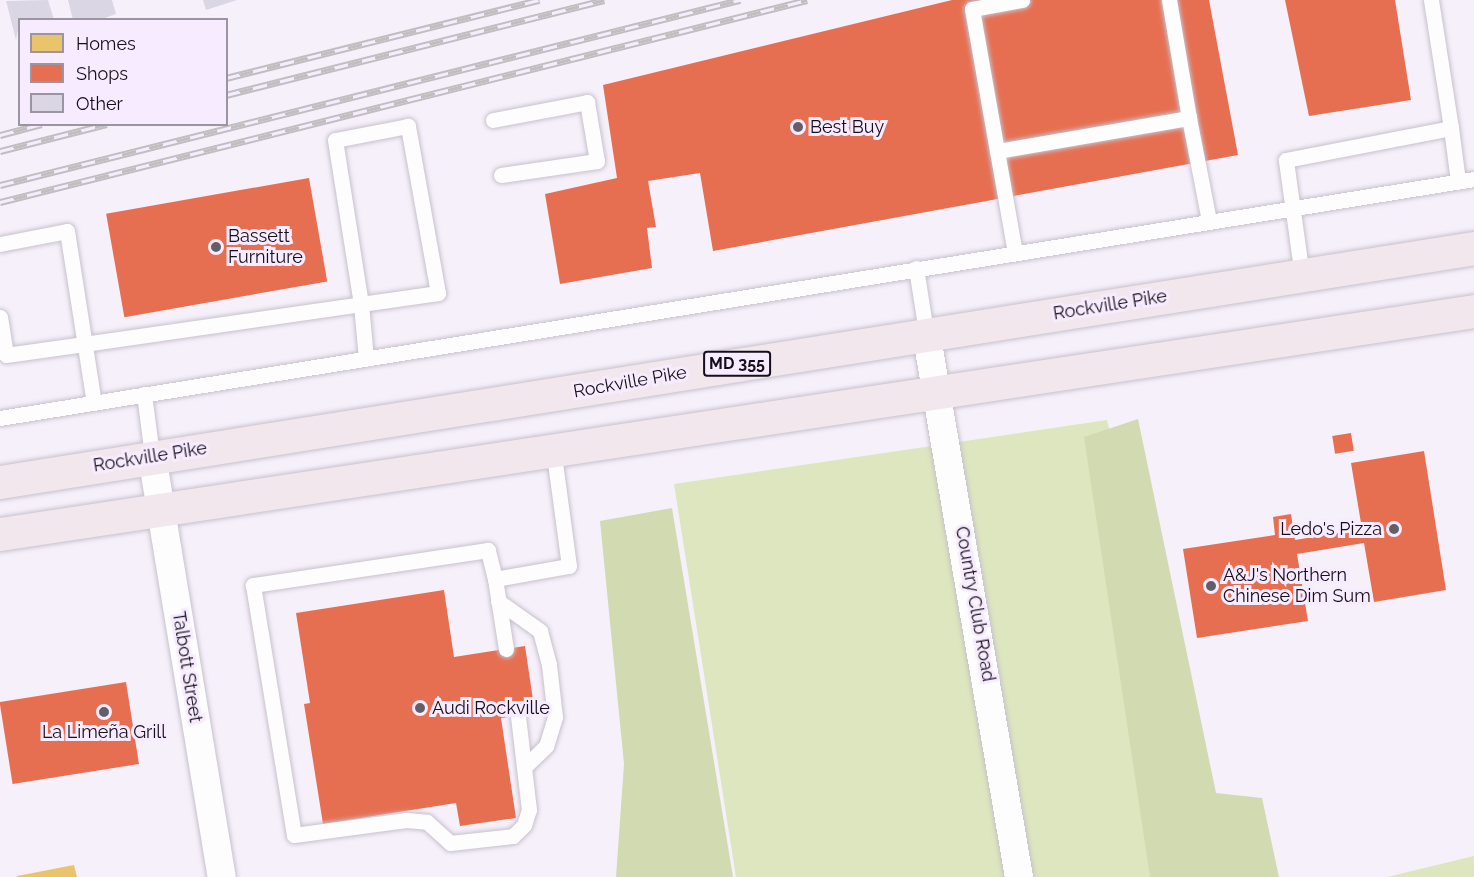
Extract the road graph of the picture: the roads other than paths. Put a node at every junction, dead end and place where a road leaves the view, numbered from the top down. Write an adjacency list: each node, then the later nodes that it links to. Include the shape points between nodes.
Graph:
1 (1022, 0): 7 (lane, via 972,9)
2 (1169, 0): 4 (lane)
3 (1431, 0): 6 (lane)
4 (1189, 118): 7 (lane); 12 (lane)
5 (493, 120): 8 (lane, via 587,102 597,160)
6 (1451, 128): 10 (lane); 11 (lane, via 1286,160)
7 (997, 151): 15 (lane)
8 (501, 175)
9 (1474, 178): 10 (lane)
10 (1458, 181): 11 (lane)
11 (1290, 207): 12 (lane); 17 (lane)
12 (1209, 221): 15 (lane)
13 (0, 244): 22 (lane, via 67,231)
14 (1474, 248): 17 (main road, Rockville Pike / MD 355)
15 (1015, 253): 16 (lane)
16 (916, 268): 21 (lane); 23 (lane)
17 (1302, 276): 21 (main road, Rockville Pike / MD 355)
18 (362, 304): 18 (lane, via 438,293 408,126 335,140); 22 (lane); 23 (lane)
19 (1474, 311): 24 (main road)
20 (0, 317): 22 (lane, via 6,356)
21 (926, 332): 24 (street, Country Club Road); 26 (main road, Rockville Pike / MD 355)
22 (84, 344): 27 (lane)
23 (366, 359): 25 (lane)
24 (938, 390): 29 (main road); 40 (street, Country Club Road)
25 (144, 394): 27 (lane); 30 (lane)
26 (546, 396): 29 (main road); 30 (main road, Rockville Pike / MD 355)
27 (94, 403): 28 (lane)
28 (0, 418)
29 (554, 448): 32 (main road); 34 (lane, via 569,566)
30 (152, 456): 31 (main road, Rockville Pike / MD 355); 32 (street, Talbott Street)
31 (0, 482)
32 (161, 508): 33 (main road); 39 (street, Talbott Street)
33 (0, 534)
34 (495, 579): 35 (lane); 38 (lane, via 488,550 253,585 294,835 406,819 428,822 450,843 513,836 524,825 529,810)
35 (498, 601): 36 (lane); 38 (lane, via 540,631 549,665 555,717 546,746)
36 (506, 649)
37 (518, 716): 38 (lane)
38 (524, 767)
39 (222, 877)
40 (1019, 877)

